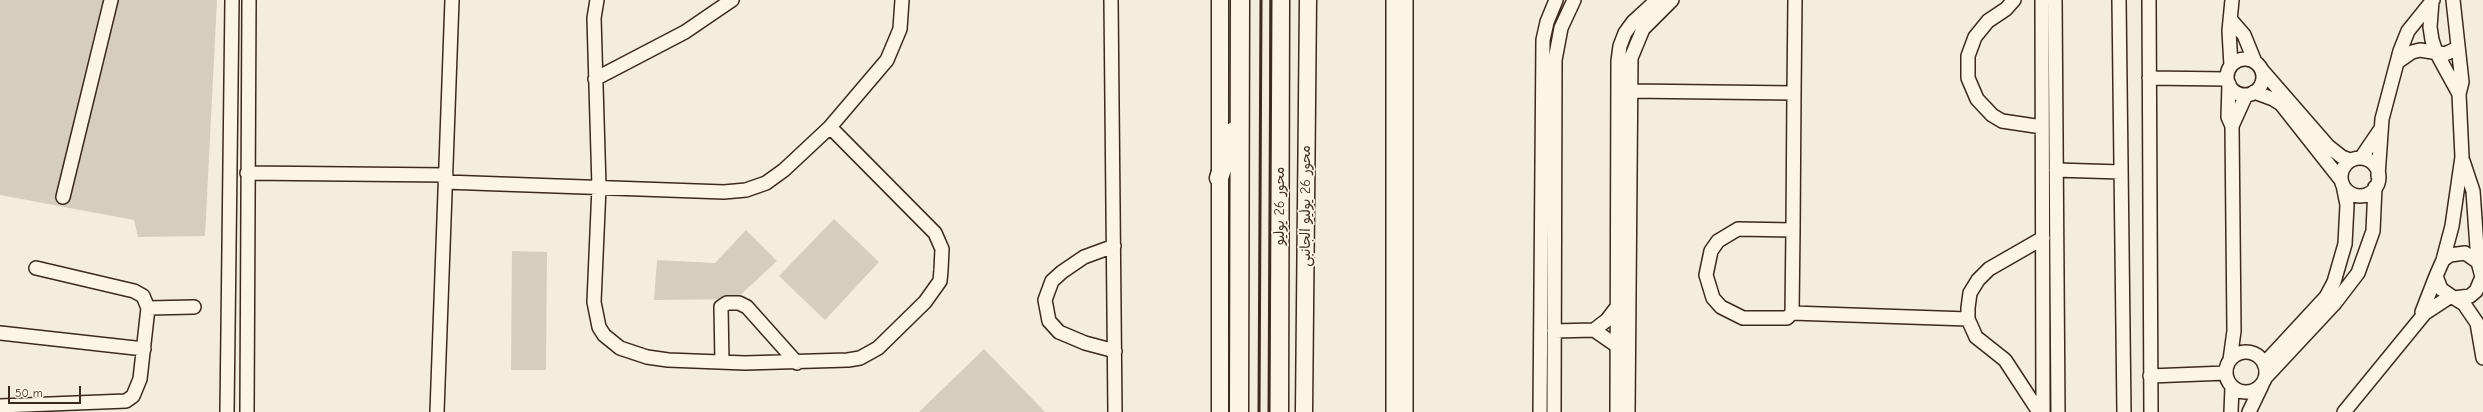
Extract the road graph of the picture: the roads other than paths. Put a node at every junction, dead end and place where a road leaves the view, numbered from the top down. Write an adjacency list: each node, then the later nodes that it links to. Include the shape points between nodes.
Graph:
1 (111, 0): 56 (street)
2 (232, 0): 94 (street)
3 (249, 0): 50 (street)
4 (452, 0): 52 (street)
5 (597, 0): 35 (street, via 594,18)
6 (732, 0): 35 (street, via 685,32)
7 (902, 0): 43 (street, via 900,29 887,60)
8 (1111, 0): 59 (street)
9 (1220, 0): 51 (main road)
10 (1240, 0): 40 (highway)
11 (1280, 0): 100 (highway, محور 26 يوليو)
12 (1308, 0): 101 (main road, محور 26 يوليو الجانبى)
13 (1393, 0): 102 (street)
14 (1406, 0): 103 (street)
15 (1556, 0): 104 (street, via 1543,40)
16 (1574, 0): 76 (street, via 1561,28 1555,60)
17 (1657, 0): 69 (street, via 1633,22 1620,46 1618,61)
18 (1672, 0): 36 (street, via 1649,21 1638,38 1632,58)
19 (1795, 0): 37 (street)
20 (2014, 0): 44 (street, via 1988,21 1975,37 1968,56 1968,78 1977,99 1992,115 2002,121)
21 (2042, 0): 44 (street)
22 (2055, 0): 48 (street)
23 (2119, 0): 49 (street)
24 (2149, 0): 34 (street)
25 (2232, 0): 28 (street)
26 (2432, 0): 30 (street, via 2430,27); 31 (street, via 2408,31)
27 (2450, 2): 29 (street)
28 (2231, 20): 32 (street, via 2246,39); 33 (street)
29 (2458, 48): 30 (street, via 2450,53); 39 (street, via 2462,82)
30 (2436, 52): 31 (street, via 2412,52); 39 (street)
31 (2399, 61): 45 (street, via 2386,99)
32 (2258, 66): 33 (street, via 2242,60); 38 (street, via 2262,82); 41 (street)
33 (2229, 76): 34 (street); 38 (street, via 2236,92); 42 (street, via 2228,117)
34 (2149, 78): 89 (street)
35 (596, 79): 55 (street)
36 (1631, 91): 37 (street); 107 (street)
37 (1794, 93): 57 (street)
38 (2250, 94): 41 (street, via 2273,98); 42 (street)
39 (2459, 94): 46 (street)
40 (1240, 111): 51 (highway); 99 (highway)
41 (2297, 117): 47 (street, via 2328,146); 53 (street)
42 (2232, 126): 77 (street)
43 (830, 127): 55 (street, via 784,170 766,183 746,190 724,192); 86 (street, via 935,233 942,249 940,281 934,292 898,330 873,351 860,358 848,360)
44 (2042, 127): 58 (street)
45 (2380, 130): 47 (street); 54 (street)
46 (2462, 157): 60 (street, via 2456,209); 61 (street, via 2473,191)
47 (2356, 159): 53 (street, via 2343,169); 54 (street, via 2371,162 2378,171)
48 (2056, 170): 49 (street); 110 (street)
49 (2121, 172): 111 (street)
50 (248, 173): 52 (street); 95 (street)
51 (1219, 178): 98 (main road)
52 (445, 179): 55 (street); 96 (street)
53 (2342, 182): 54 (street, via 2356,195 2367,194); 67 (street, via 2346,205 2345,244)
54 (2377, 182): 67 (street, via 2375,216 2369,246 2358,273)
55 (598, 187): 85 (street, via 594,302 599,327 604,335 620,348 647,357)
56 (63, 197)
57 (1793, 230): 71 (street); 71 (street, via 1738,229 1727,234 1711,251 1706,275 1713,298 1731,314 1742,318 1787,318)
58 (2043, 238): 72 (street, via 1989,269 1978,280 1970,293); 109 (street)
59 (1114, 246): 81 (street); 81 (street, via 1084,257 1062,272 1052,281 1045,300 1049,321 1059,332)
60 (2443, 260): 61 (street, via 2450,255 2465,253); 63 (street)
61 (2481, 267): 64 (street)
62 (36, 268): 70 (street, via 134,291 143,296)
63 (2436, 276): 65 (street, via 2441,289); 73 (street, via 2429,299)
64 (2480, 285): 65 (street, via 2470,296); 66 (street)
65 (2452, 297): 73 (street, via 2432,306); 74 (street, via 2472,313)
66 (2483, 298)
67 (2330, 300): 87 (street); 90 (street)
68 (194, 307): 70 (street)
69 (1617, 307): 75 (street, via 1607,320); 79 (street)
70 (148, 308): 80 (street)
71 (1792, 313): 72 (street)
72 (1968, 319): 108 (street, via 1976,337 2005,360)
73 (2418, 320): 92 (street)
74 (2482, 329): 83 (street)
75 (1594, 330): 76 (street); 79 (street)
76 (1554, 331): 105 (street)
77 (2234, 331): 82 (street); 84 (street)
78 (0, 334): 80 (street)
79 (1617, 346): 106 (street)
80 (144, 349): 93 (street, via 137,388 126,401)
81 (1115, 351): 97 (street)
82 (2250, 352): 84 (street, via 2237,354); 87 (street)
83 (2483, 358)
84 (2230, 360): 88 (street)
85 (722, 362): 86 (street); 86 (street, via 721,307 727,303 739,303 747,307)
86 (797, 363)
87 (2264, 364): 90 (street)
88 (2226, 373): 89 (street); 91 (street)
89 (2150, 376): 112 (street)
90 (2264, 381): 91 (street, via 2248,392); 114 (street)
91 (2232, 387): 113 (street)
92 (2355, 398): 115 (street); 116 (street)
93 (0, 406)
94 (227, 412)
95 (247, 412)
96 (437, 412)
97 (1115, 412)
98 (1220, 412)
99 (1240, 412)
100 (1279, 412)
101 (1304, 412)
102 (1393, 412)
103 (1406, 412)
104 (1540, 412)
105 (1554, 412)
106 (1617, 412)
107 (1628, 412)
108 (2039, 412)
109 (2043, 412)
110 (2058, 412)
111 (2124, 412)
112 (2150, 412)
113 (2231, 412)
114 (2249, 412)
115 (2344, 412)
116 (2358, 412)

